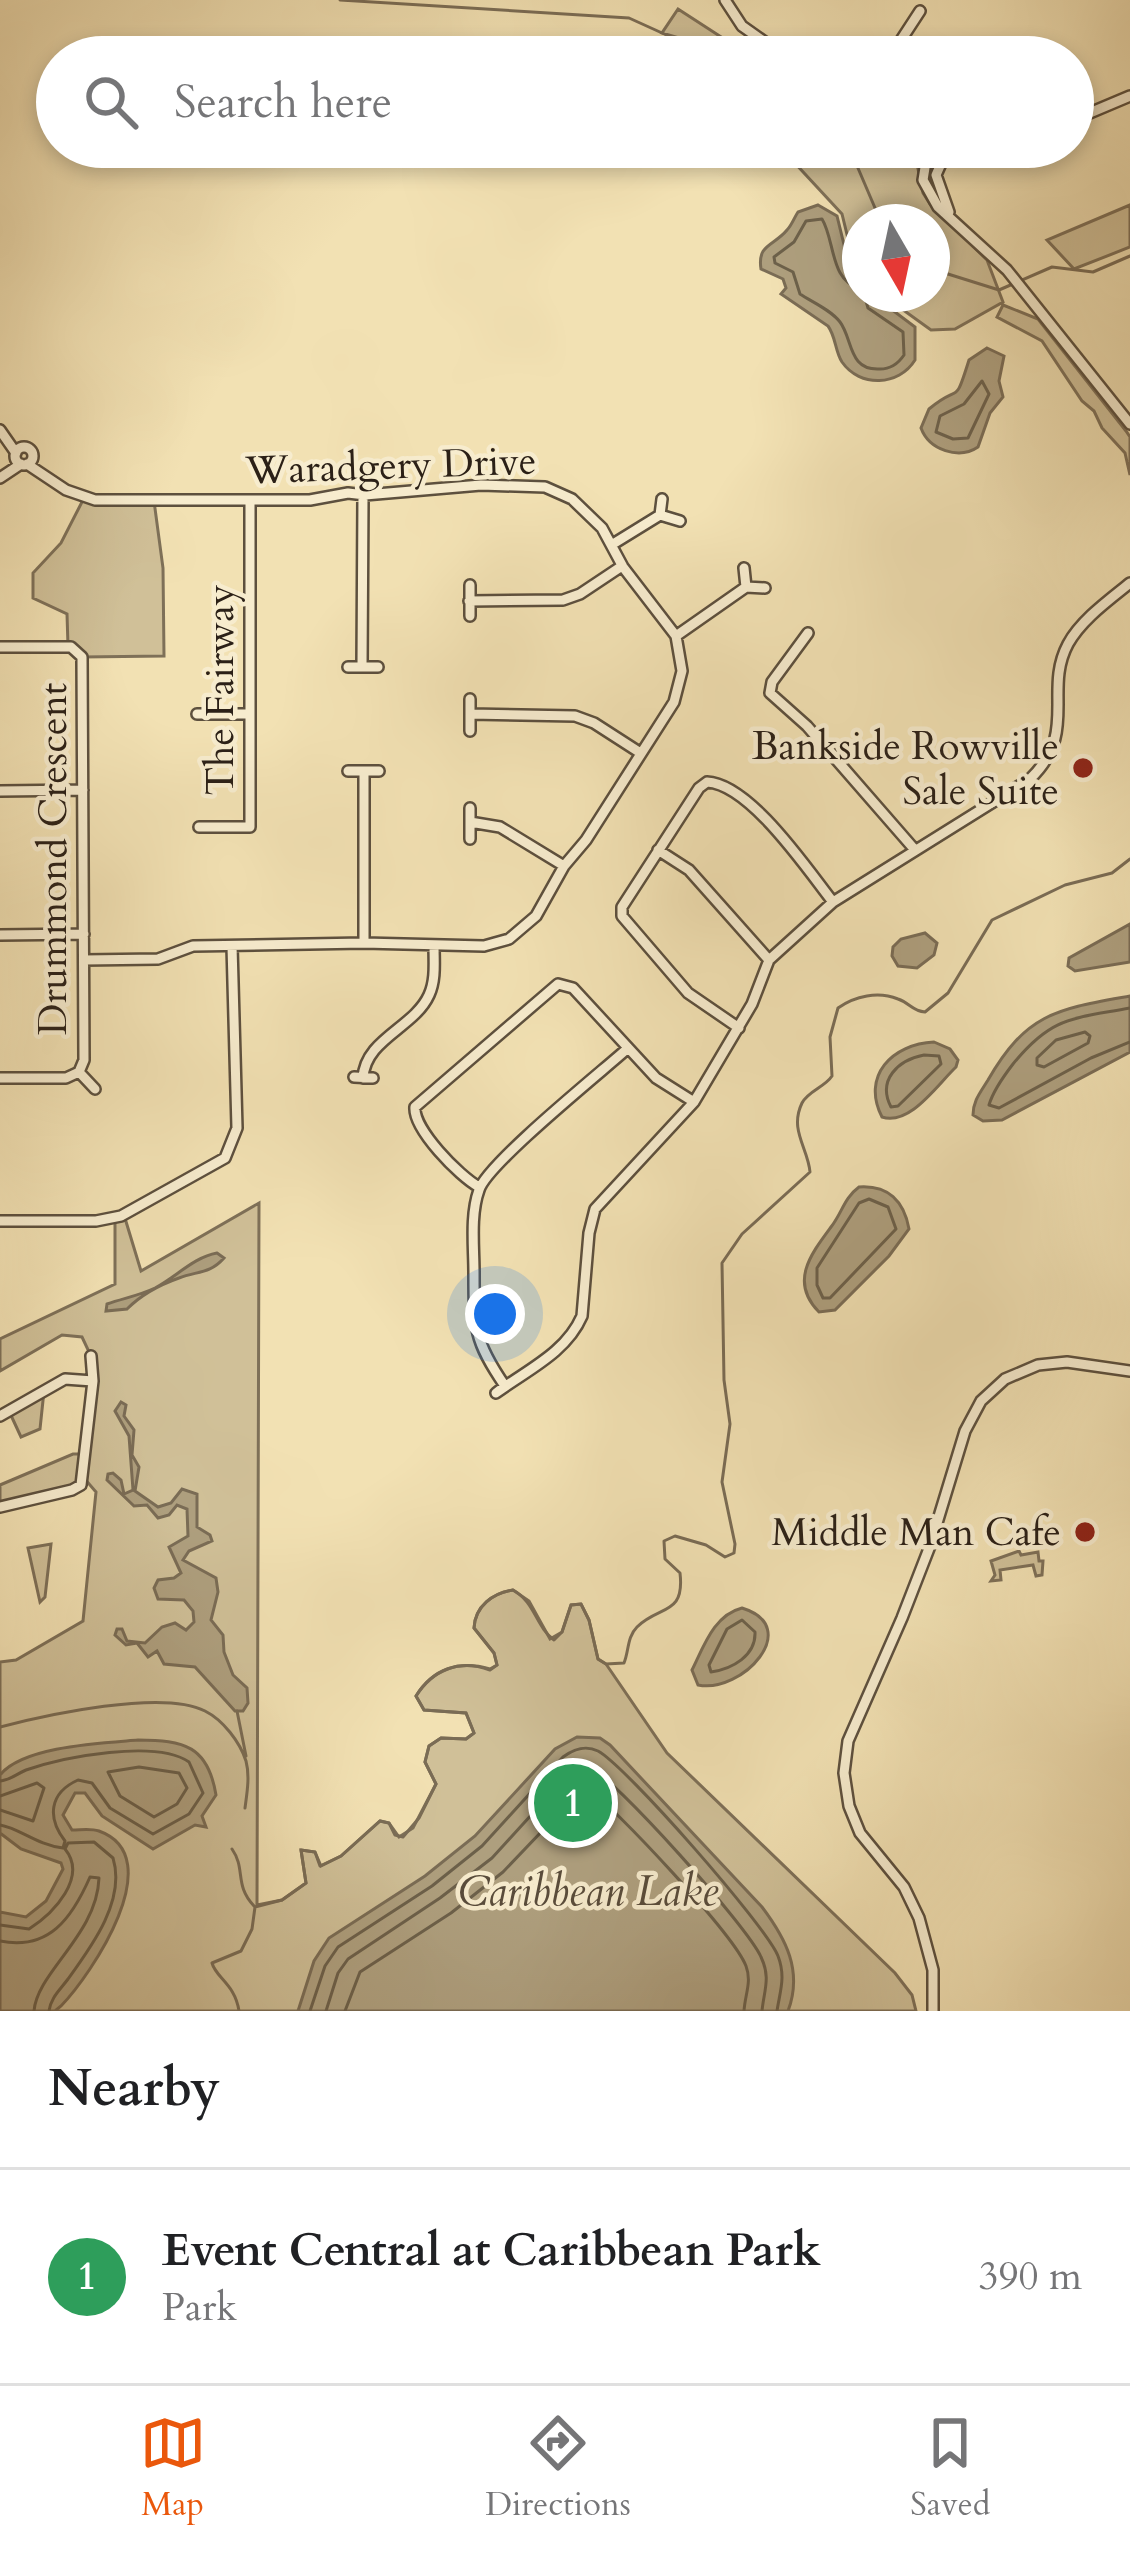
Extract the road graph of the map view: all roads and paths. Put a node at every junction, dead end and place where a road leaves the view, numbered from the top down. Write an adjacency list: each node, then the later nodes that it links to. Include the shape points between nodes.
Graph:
1 (725, 0): 3 (street)
2 (920, 11): 4 (street)
3 (756, 36)
4 (904, 36)
5 (1130, 96): 6 (street)
6 (1094, 111)
7 (924, 168): 9 (street, via 928,193)
8 (938, 168): 9 (street, via 938,189)
9 (963, 231): 10 (street, via 1007,270)
10 (1130, 424)
11 (3, 434): 12 (street, Waradgery Drive)
12 (22, 457): 13 (street); 16 (street, Waradgery Drive, via 95,500)
13 (2, 476)
14 (363, 496): 16 (street, Waradgery Drive); 19 (street, Waradgery Drive, via 545,488 579,505); 33 (street)
15 (662, 499): 17 (street)
16 (250, 501): 37 (street, The Fairway)
17 (659, 514): 18 (street); 19 (street)
18 (680, 521)
19 (613, 544): 20 (street, Waradgery Drive)
20 (622, 566): 26 (street, via 563,600); 29 (street, Waradgery Drive)
21 (744, 568): 24 (street)
22 (1130, 583): 50 (street, via 1069,642 1047,763)
23 (470, 585): 26 (street)
24 (746, 587): 25 (street); 29 (street)
25 (765, 588)
26 (470, 601): 27 (street)
27 (470, 616)
28 (808, 634): 50 (street, via 770,693)
29 (676, 636): 39 (street, via 677,694)
30 (0, 646): 43 (street, Drummond Crescent, via 75,648 82,663)
31 (378, 667): 33 (street)
32 (348, 668): 33 (street)
33 (362, 668)
34 (470, 699): 35 (street)
35 (470, 714): 38 (street); 39 (street, via 575,716)
36 (197, 715): 37 (street)
37 (250, 715): 47 (street, The Fairway, via 250,827)
38 (470, 731)
39 (639, 752): 51 (street)
40 (348, 771): 41 (street)
41 (364, 771): 42 (street); 55 (street)
42 (379, 771)
43 (83, 790): 44 (street); 54 (street, Drummond Crescent)
44 (0, 791)
45 (470, 808): 46 (street)
46 (470, 822): 48 (street); 51 (street, via 507,830)
47 (199, 827)
48 (470, 839)
49 (658, 850): 52 (street, via 699,788 719,783 753,808); 59 (street, via 689,870); 60 (street, via 622,916 688,993)
50 (916, 850): 52 (street)
51 (564, 866): 57 (street, via 515,936 493,945)
52 (832, 902): 59 (street)
53 (0, 934): 54 (street)
54 (84, 934): 58 (street, Drummond Crescent)
55 (364, 943): 56 (street); 57 (street)
56 (232, 946): 58 (street); 68 (street, via 237,1121 225,1158 121,1216)
57 (434, 946): 64 (street, via 428,998 368,1057)
58 (84, 960): 62 (street, Drummond Crescent)
59 (769, 960): 60 (street)
60 (739, 1028): 66 (street)
61 (627, 1049): 66 (street); 67 (street); 67 (street, via 573,988 554,986 419,1102 416,1122)
62 (79, 1072): 63 (street); 65 (street)
63 (0, 1078)
64 (363, 1078)
65 (94, 1089)
66 (694, 1102): 67 (street, via 595,1209 577,1328 501,1390 476,1338)
67 (479, 1187)
68 (0, 1222)
69 (92, 1356): 71 (street)
70 (1128, 1372): 74 (street, via 1038,1364 981,1401 848,1741 849,1806 920,1918)
71 (93, 1381): 72 (street, via 66,1378); 73 (street, via 80,1486)
72 (0, 1416)
73 (0, 1507)
74 (933, 2011)

